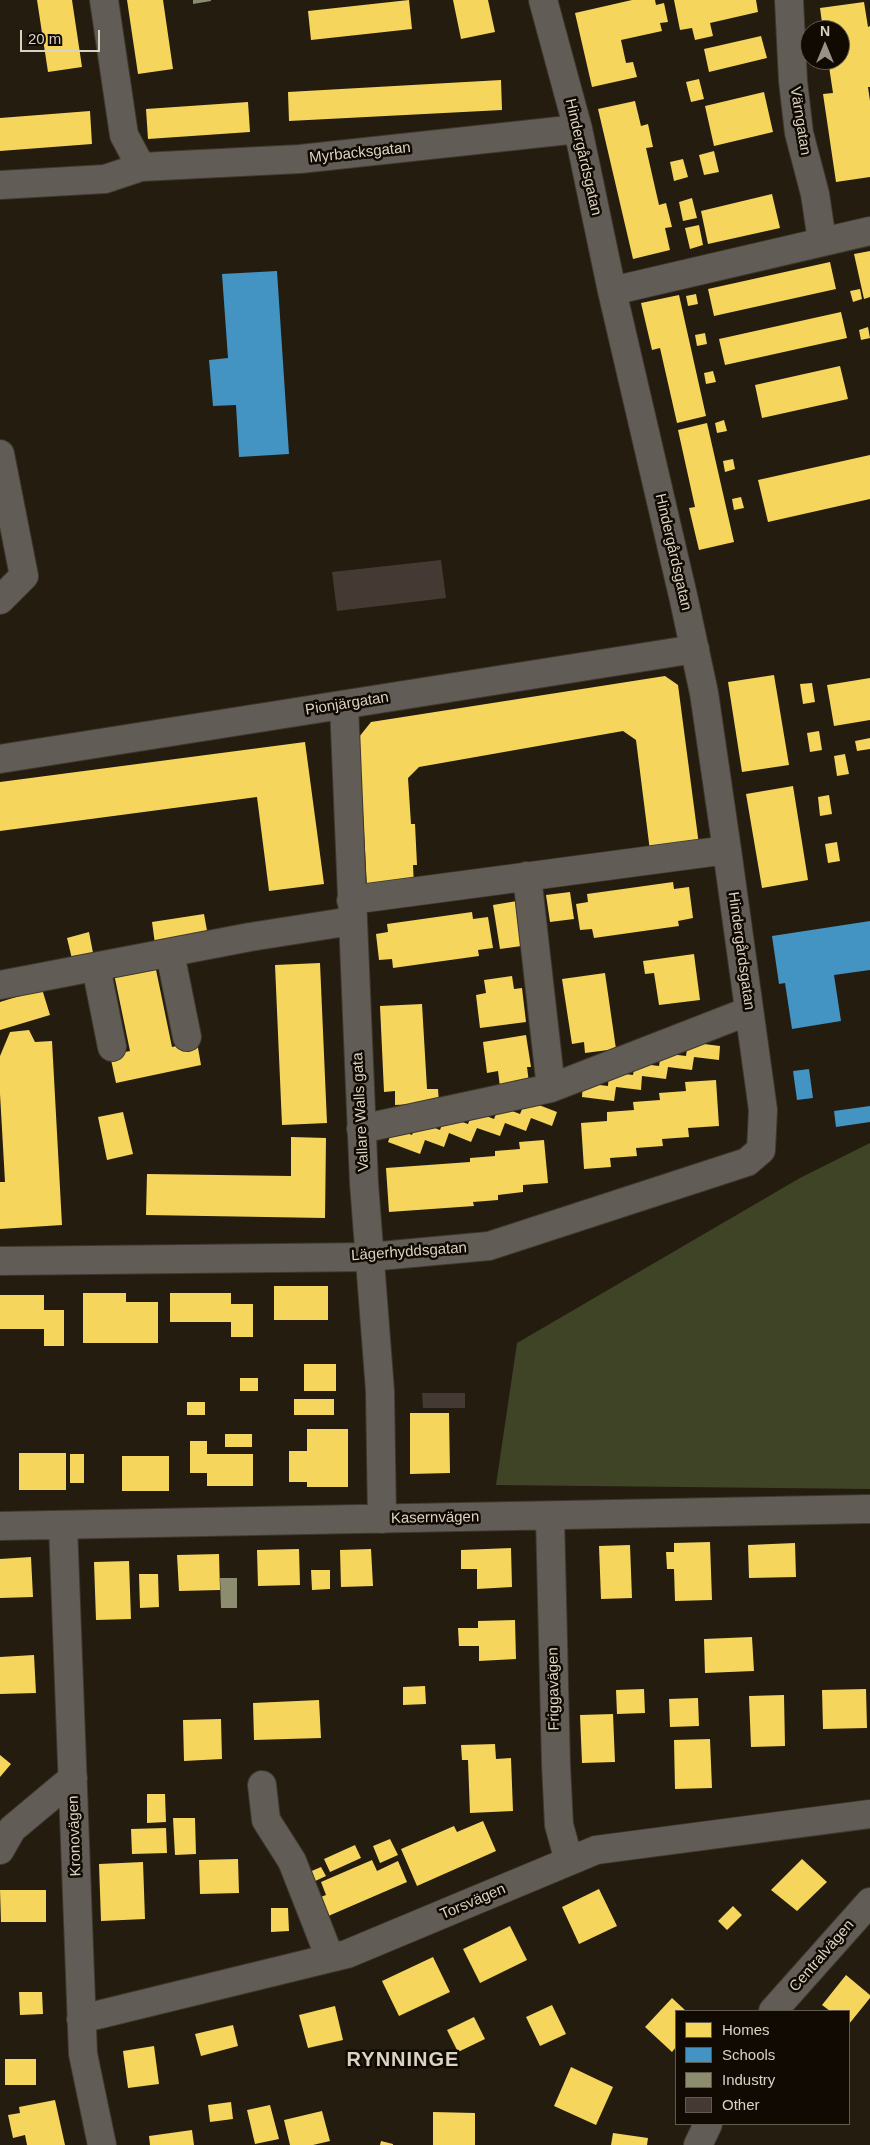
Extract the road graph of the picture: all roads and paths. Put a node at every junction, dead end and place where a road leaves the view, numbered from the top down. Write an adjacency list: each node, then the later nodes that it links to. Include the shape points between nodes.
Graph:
1 (104, 0): 5 (street, via 124,135)
2 (789, 0): 8 (street, Värngatan, via 799,133 816,194)
3 (546, 1): 4 (street, Hindergårdsgatan)
4 (578, 129): 5 (street, Myrbacksgatan, via 300,159); 9 (street, Hindergårdsgatan)
5 (141, 167): 6 (street, Myrbacksgatan, via 105,179)
6 (0, 185)
7 (870, 231): 8 (street)
8 (822, 241): 9 (street)
9 (612, 291): 12 (street, Hindergårdsgatan)
10 (0, 454): 11 (street, via 24,576)
11 (0, 600)
12 (695, 649): 13 (street, Pionjärgatan); 15 (street, Hindergårdsgatan)
13 (344, 705): 14 (street, Pionjärgatan); 17 (street, Vallare Walls gata)
14 (0, 759)
15 (727, 850): 16 (street); 21 (street, Hindergårdsgatan)
16 (527, 876): 17 (street); 24 (street)
17 (352, 910): 18 (street, via 250,937); 26 (street, Vallare Walls gata)
18 (170, 953): 19 (street); 22 (street)
19 (96, 966): 20 (street); 23 (street)
20 (0, 985)
21 (749, 1011): 24 (street); 25 (street, Hindergårdsgatan)
22 (187, 1037)
23 (112, 1047)
24 (551, 1088): 26 (street)
25 (763, 1110): 27 (street, Lägerhyddsgatan, via 761,1150 747,1162 489,1246)
26 (361, 1129): 27 (street, Vallare Walls gata)
27 (369, 1257): 28 (street, Lägerhyddsgatan); 31 (street, Vallare Walls gata, via 380,1391)
28 (0, 1262)
29 (870, 1509): 30 (street, Kasernvägen)
30 (550, 1516): 31 (street, Kasernvägen); 38 (street, Friggavägen, via 559,1825)
31 (382, 1519): 32 (street, Kasernvägen)
32 (63, 1525): 33 (street, Kasernvägen); 34 (street, Kronovägen)
33 (0, 1526)
34 (72, 1778): 37 (street, via 12,1829); 42 (street, Kronovägen)
35 (262, 1785): 40 (street, via 266,1820 292,1860)
36 (870, 1814): 38 (street, Torsvägen, via 596,1850)
37 (0, 1850)
38 (569, 1861): 40 (street, Torsvägen, via 347,1954)
39 (870, 1902): 41 (street, Centralvägen)
40 (330, 1958): 42 (street, Torsvägen)
41 (774, 2010)
42 (82, 2018): 44 (street, Kronovägen, via 83,2054)
43 (708, 2125): 45 (street)
44 (102, 2145)
45 (698, 2145)

